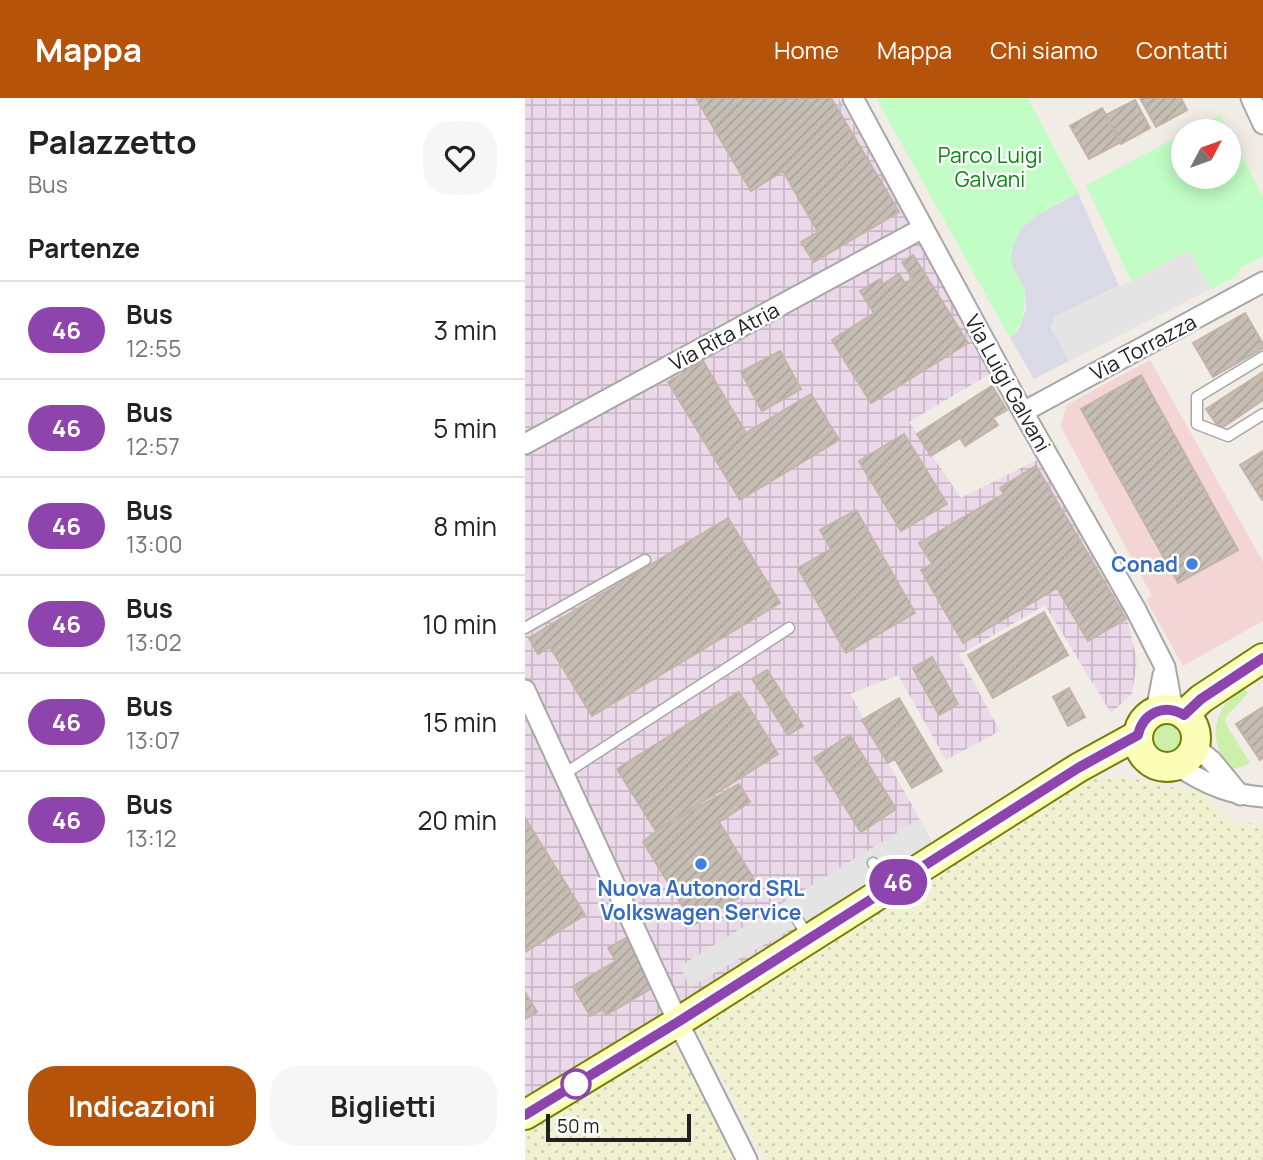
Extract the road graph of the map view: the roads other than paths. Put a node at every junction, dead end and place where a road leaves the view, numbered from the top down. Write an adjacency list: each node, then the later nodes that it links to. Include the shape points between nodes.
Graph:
1 (853, 98): 4 (street, Via Luigi Galvani)
2 (1251, 98): 3 (street)
3 (1263, 124)
4 (923, 228): 7 (street, Via Luigi Galvani); 9 (street, Via Rita Atria)
5 (1262, 284): 7 (street, Via Torrazza)
6 (1263, 357): 8 (lane, via 1197,397 1197,424 1228,436)
7 (1023, 412): 15 (street, Via Luigi Galvani, via 1165,667)
8 (1263, 414)
9 (525, 444)
10 (645, 560): 11 (lane)
11 (525, 628)
12 (789, 628): 17 (lane)
13 (1263, 658): 15 (main road)
14 (525, 690): 17 (street)
15 (1180, 729): 16 (main road, via 1144,721); 16 (main road, via 1159,766); 18 (street, via 1199,780 1241,796)
16 (1141, 746): 20 (main road, via 1078,768)
17 (564, 774): 23 (street)
18 (1263, 797)
19 (873, 863): 20 (lane)
20 (888, 889): 22 (main road)
21 (794, 914): 22 (lane)
22 (809, 939): 23 (main road)
23 (678, 1022): 24 (main road); 25 (street)
24 (525, 1115)
25 (747, 1160)

